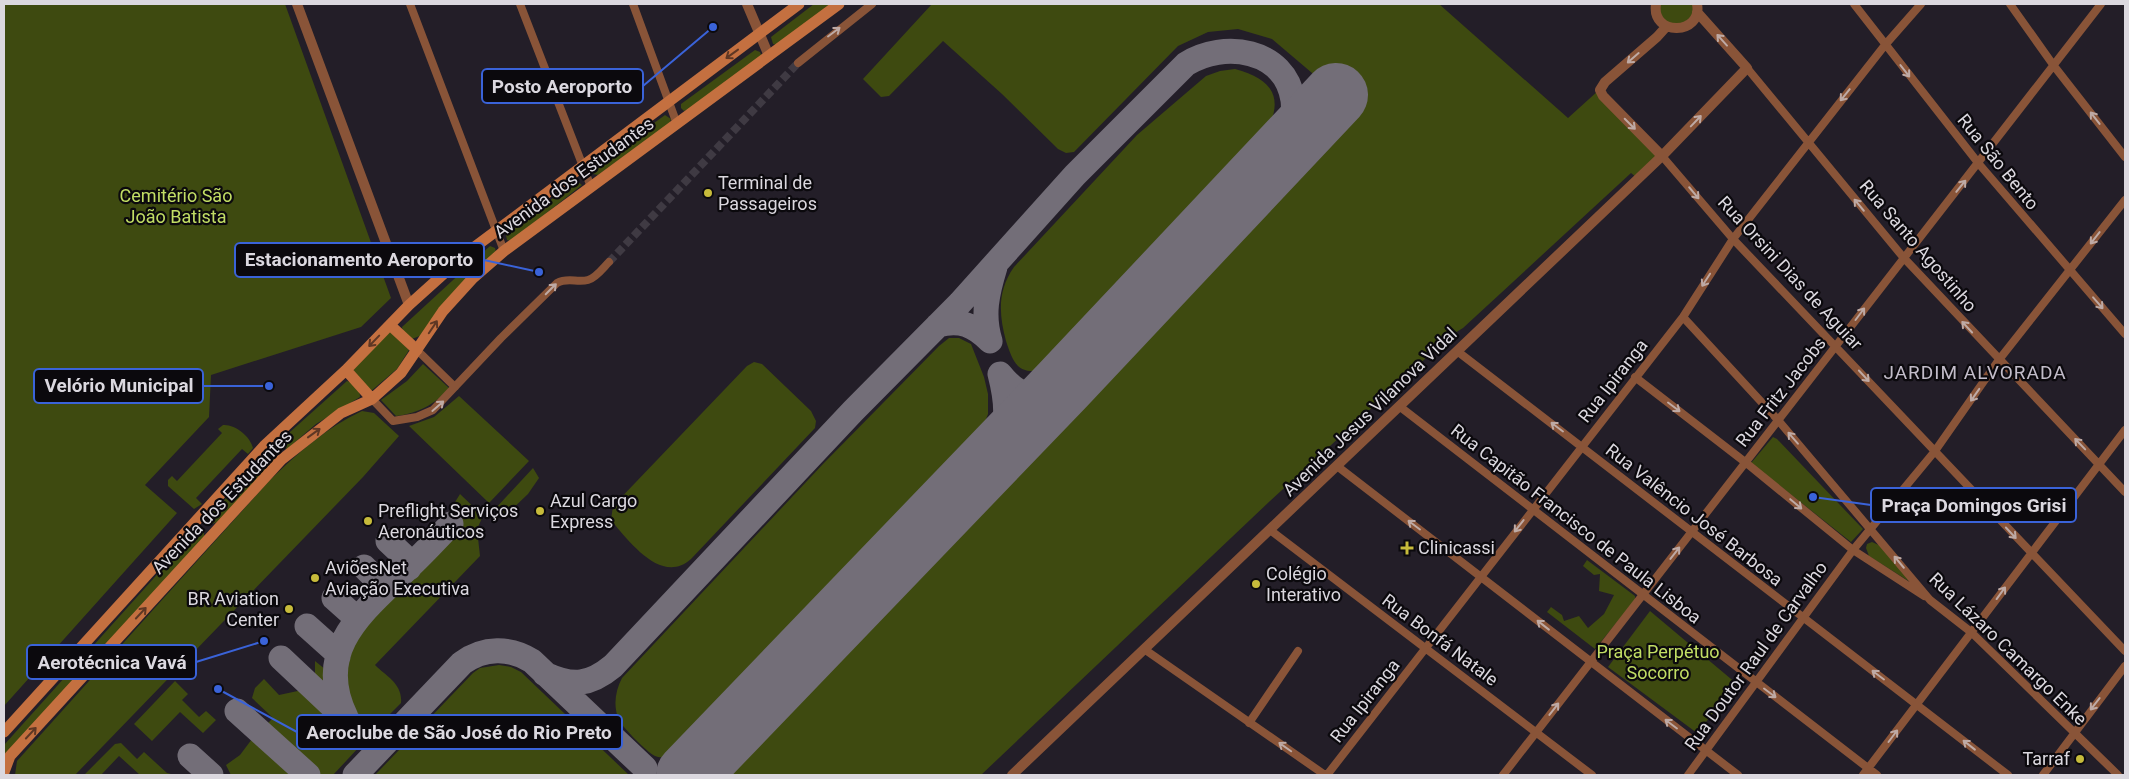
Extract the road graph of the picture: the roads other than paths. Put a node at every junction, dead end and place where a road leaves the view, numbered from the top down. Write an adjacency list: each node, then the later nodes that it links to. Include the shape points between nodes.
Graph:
1 (298, 4): 37 (street)
2 (410, 4): 31 (street)
3 (520, 4): 28 (street)
4 (633, 4): 22 (street)
5 (747, 4): 16 (street)
6 (799, 4): 16 (main road, Avenida dos Estudantes)
7 (839, 4): 18 (main road, Avenida dos Estudantes)
8 (872, 4): 19 (street, one-way to 8)
9 (1656, 4): 15 (street, via 1658,18)
10 (1854, 4): 17 (street, Rua São Bento)
11 (1921, 4): 17 (street, Rua Ipiranga)
12 (2010, 4): 20 (street)
13 (2101, 4): 20 (street, Rua Fritz Jacobs)
14 (1698, 7): 15 (street, via 1694,19 1681,29); 21 (street, Rua Santo Agostinho, one-way to 14)
15 (1666, 26): 25 (street, Rua Orsini Dias de Aguiar, one-way to 25, via 1604,82 1600,90)
16 (759, 34): 18 (street); 22 (main road, Avenida dos Estudantes, one-way to 22)
17 (1884, 45): 24 (street, Rua Ipiranga, one-way to 24); 27 (street, Rua São Bento, one-way to 27)
18 (769, 56): 23 (main road, Avenida dos Estudantes)
19 (798, 63)
20 (2054, 66): 26 (street, one-way to 20); 27 (street, Rua Fritz Jacobs)
21 (1747, 68): 24 (street, Rua Santo Agostinho); 25 (street, Avenida Jesus Vilanova Vidal, one-way to 21)
22 (669, 100): 23 (street); 28 (main road, Avenida dos Estudantes)
23 (677, 124): 29 (main road, Avenida dos Estudantes)
24 (1807, 142): 32 (street, Rua Ipiranga); 34 (street, Rua Santo Agostinho, one-way to 24)
25 (1662, 156): 32 (street, Rua Orsini Dias de Aguiar, one-way to 32); 43 (street, Avenida Jesus Vilanova Vidal)
26 (2125, 157)
27 (1979, 164): 34 (street, Rua Fritz Jacobs, one-way to 27); 36 (street, Rua São Bento)
28 (583, 166): 29 (street); 31 (main road, Avenida dos Estudantes)
29 (591, 187): 33 (main road, Avenida dos Estudantes)
30 (2125, 200): 36 (street, Rua Doutor Raul de Carvalho, one-way to 36)
31 (496, 231): 33 (street); 37 (main road, Avenida dos Estudantes)
32 (1733, 239): 38 (street, Rua Ipiranga, one-way to 38); 41 (street, Rua Orsini Dias de Aguiar)
33 (504, 251): 42 (main road, Avenida dos Estudantes, one-way to 33, via 443,312 473,278)
34 (1902, 258): 41 (street, Rua Fritz Jacobs, one-way to 34); 44 (street, Rua Santo Agostinho, one-way to 34)
35 (609, 262): 47 (street, one-way to 35, via 557,283 588,280)
36 (2069, 271): 40 (street, Rua São Bento, one-way to 40); 44 (street, Rua Doutor Raul de Carvalho)
37 (409, 305): 39 (main road, Avenida dos Estudantes)
38 (1683, 317): 46 (street, Rua Ipiranga); 50 (street, Rua Lázaro Camargo Enke)
39 (390, 324): 42 (main road); 45 (main road, Avenida dos Estudantes, one-way to 45)
40 (2125, 334)
41 (1836, 346): 50 (street, Rua Fritz Jacobs); 54 (street, Rua Orsini Dias de Aguiar, one-way to 54)
42 (417, 350): 47 (street); 48 (main road, Avenida dos Estudantes, via 401,373)
43 (1457, 352): 49 (street, Avenida Jesus Vilanova Vidal); 53 (street, Rua Valêncio José Barbosa, one-way to 43)
44 (1998, 361): 54 (street, Rua Doutor Raul de Carvalho, one-way to 54); 57 (street, Rua Santo Agostinho, one-way to 44)
45 (346, 370): 48 (main road); 52 (main road, Avenida dos Estudantes)
46 (1635, 377): 53 (street, Rua Ipiranga); 56 (street, one-way to 56)
47 (455, 387): 48 (street, one-way to 47, via 393,421 408,420 433,410)
48 (372, 399): 55 (main road, Avenida dos Estudantes, one-way to 48, via 342,413)
49 (1399, 406): 58 (street, Avenida Jesus Vilanova Vidal); 60 (street, Rua Capitão Francisco de Paula Lisboa)
50 (1778, 420): 56 (street, Rua Fritz Jacobs); 62 (street, Rua Lázaro Camargo Enke, one-way to 50)
51 (2125, 430): 57 (street)
52 (265, 445): 55 (main road); 61 (main road, Avenida dos Estudantes)
53 (1581, 446): 60 (street, Rua Ipiranga); 64 (street, Rua Valêncio José Barbosa)
54 (1936, 451): 62 (street, Rua Doutor Raul de Carvalho); 67 (street, Rua Orsini Dias de Aguiar, one-way to 67)
55 (281, 460): 65 (main road, Avenida dos Estudantes)
56 (1745, 462): 64 (street, Rua Fritz Jacobs); 66 (street, one-way to 66)
57 (2099, 464): 59 (street, Rua Santo Agostinho); 67 (street)
58 (1337, 466): 63 (street, Avenida Jesus Vilanova Vidal); 68 (street, one-way to 58)
59 (2125, 492)
60 (1532, 509): 68 (street, Rua Ipiranga, one-way to 68); 69 (street, Rua Capitão Francisco de Paula Lisboa)
61 (198, 518): 65 (main road); 82 (main road, Avenida dos Estudantes)
62 (1871, 528): 66 (street, Rua Doutor Raul de Carvalho); 70 (street, Rua Lázaro Camargo Enke, one-way to 62)
63 (1270, 530): 73 (street, Rua Bonfá Natale); 74 (street, Avenida Jesus Vilanova Vidal)
64 (1692, 531): 69 (street, Rua Fritz Jacobs, one-way to 64); 71 (street, Rua Valêncio José Barbosa)
65 (215, 533): 87 (main road, Avenida dos Estudantes, one-way to 65, via 10,756)
66 (1852, 550): 70 (street); 71 (street, Rua Doutor Raul de Carvalho)
67 (2030, 553): 72 (street, one-way to 67); 76 (street, Rua Orsini Dias de Aguiar)
68 (1480, 576): 73 (street, Rua Ipiranga); 77 (street, one-way to 68)
69 (1643, 594): 77 (street, Rua Fritz Jacobs); 79 (street, Rua Capitão Francisco de Paula Lisboa)
70 (1930, 600): 72 (street, Rua Lázaro Camargo Enke)
71 (1802, 618): 79 (street, Rua Doutor Raul de Carvalho); 80 (street, Rua Valêncio José Barbosa, one-way to 71)
72 (1971, 632): 80 (street); 84 (street, Rua Lázaro Camargo Enke)
73 (1425, 648): 83 (street, Rua Bonfá Natale); 89 (street, Rua Ipiranga)
74 (1144, 649): 81 (street); 88 (street, Avenida Jesus Vilanova Vidal)
75 (1298, 651): 81 (street)
76 (2125, 651)
77 (1590, 662): 83 (street, Rua Fritz Jacobs, one-way to 77); 85 (street, one-way to 77)
78 (2125, 666): 84 (street, one-way to 84)
79 (1755, 682): 85 (street, Rua Doutor Raul de Carvalho); 86 (street, Rua Capitão Francisco de Paula Lisboa, one-way to 86)
80 (1917, 705): 86 (street, one-way to 80); 96 (street, Rua Valêncio José Barbosa, one-way to 80)
81 (1249, 723): 89 (street, one-way to 81)
82 (4, 732)
83 (1536, 732): 90 (street, Rua Fritz Jacobs); 91 (street, Rua Bonfá Natale)
84 (2073, 732): 97 (street); 98 (street, Rua Lázaro Camargo Enke)
85 (1706, 750): 92 (street, Rua Doutor Raul de Carvalho); 93 (street)
86 (1868, 768): 94 (street); 95 (street, Rua Capitão Francisco de Paula Lisboa)
87 (4, 772)
88 (1012, 775)
89 (1326, 775)
90 (1503, 775)
91 (1592, 775)
92 (1688, 775)
93 (1738, 775)
94 (1863, 775)
95 (1877, 775)
96 (2008, 775)
97 (2043, 775)
98 (2118, 775)

